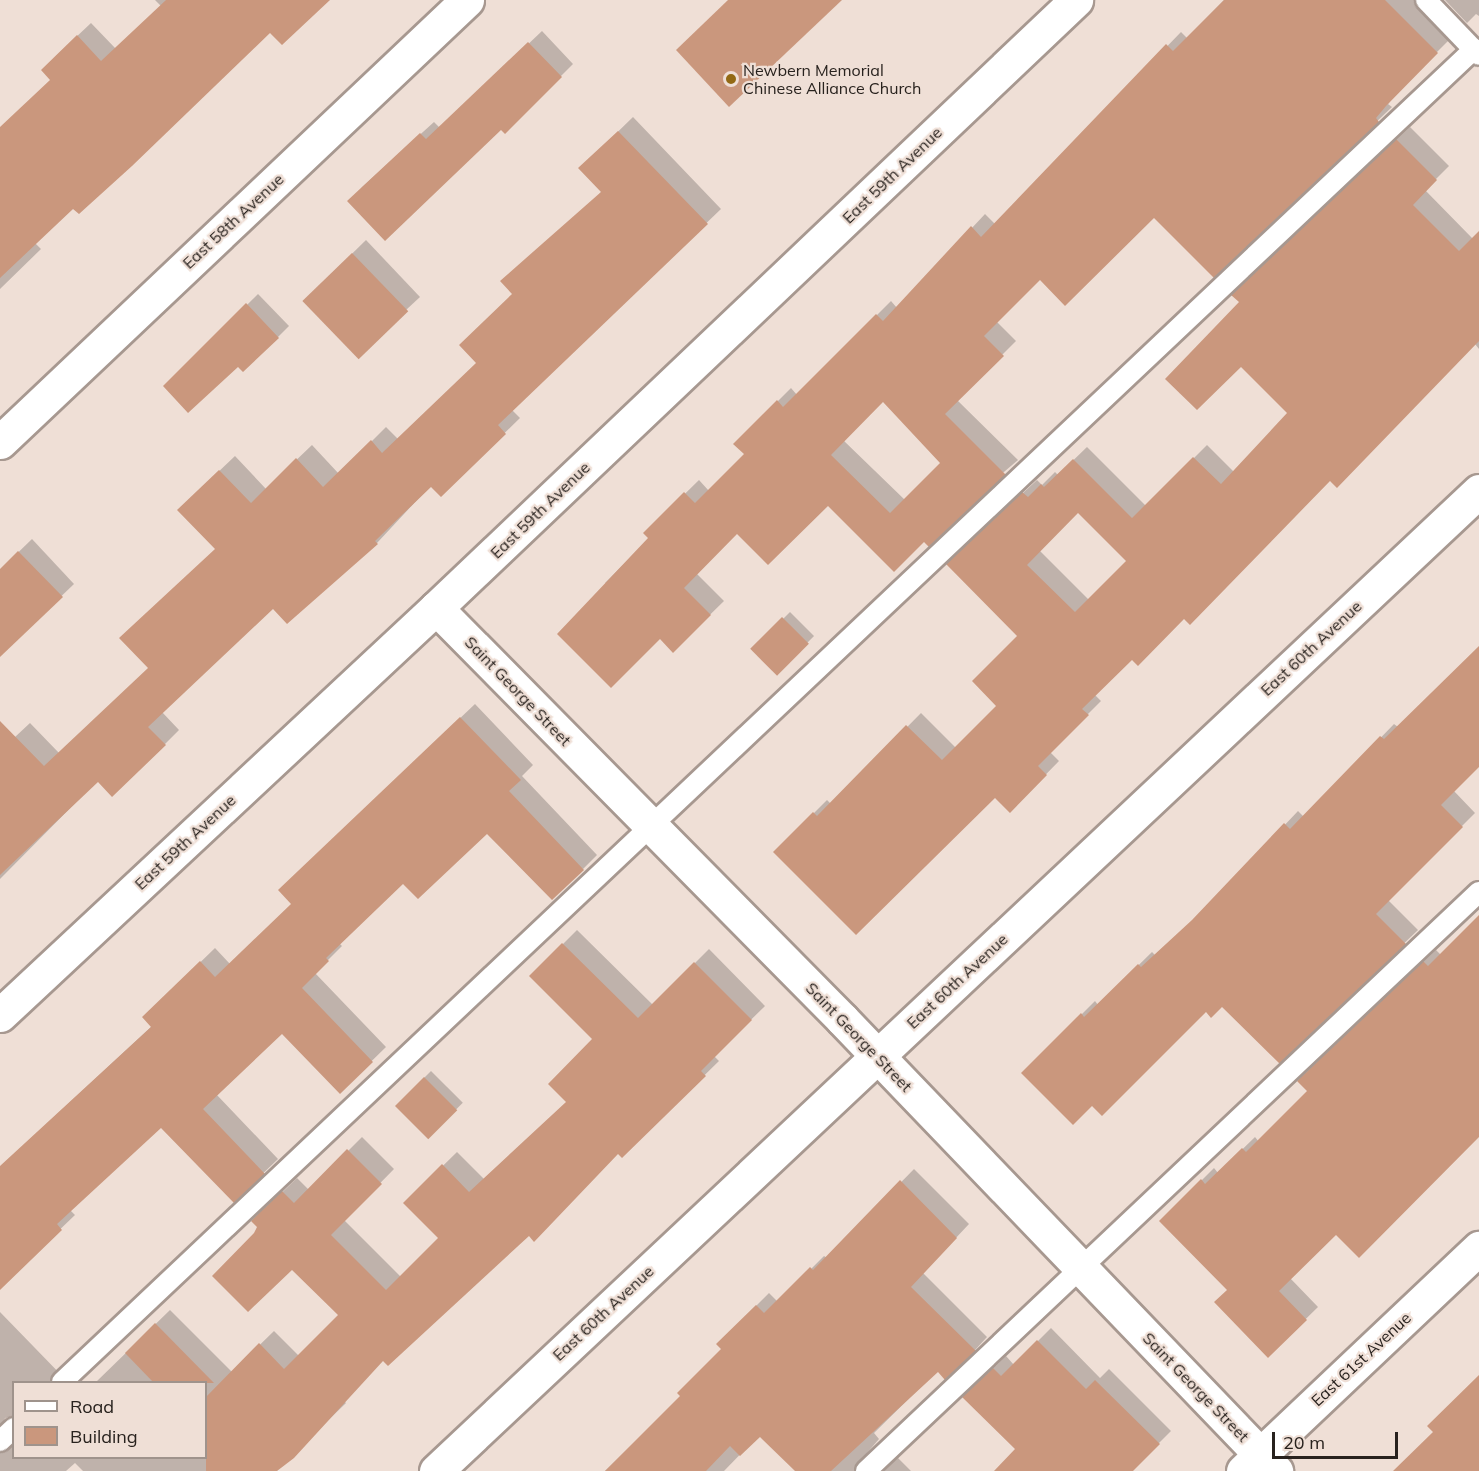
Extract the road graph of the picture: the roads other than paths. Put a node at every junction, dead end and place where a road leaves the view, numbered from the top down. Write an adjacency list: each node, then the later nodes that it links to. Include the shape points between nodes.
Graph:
1 (467, 0): 5 (street, East 58th Avenue)
2 (1076, 0): 7 (street, East 59th Avenue)
3 (1426, 0): 4 (lane)
4 (1476, 52): 8 (lane)
5 (0, 442)
6 (1479, 491): 11 (street, East 60th Avenue)
7 (436, 608): 8 (street, Saint George Street); 10 (street, East 59th Avenue)
8 (652, 828): 11 (street, Saint George Street); 14 (lane)
9 (1479, 892): 13 (lane)
10 (0, 1015)
11 (877, 1056): 13 (street, Saint George Street); 18 (street, East 60th Avenue)
12 (1479, 1248): 17 (street, East 61st Avenue)
13 (1082, 1267): 17 (street, Saint George Street); 19 (lane)
14 (64, 1381)
15 (12, 1430): 16 (lane)
16 (0, 1441)
17 (1260, 1465)
18 (436, 1471)
19 (866, 1471)

